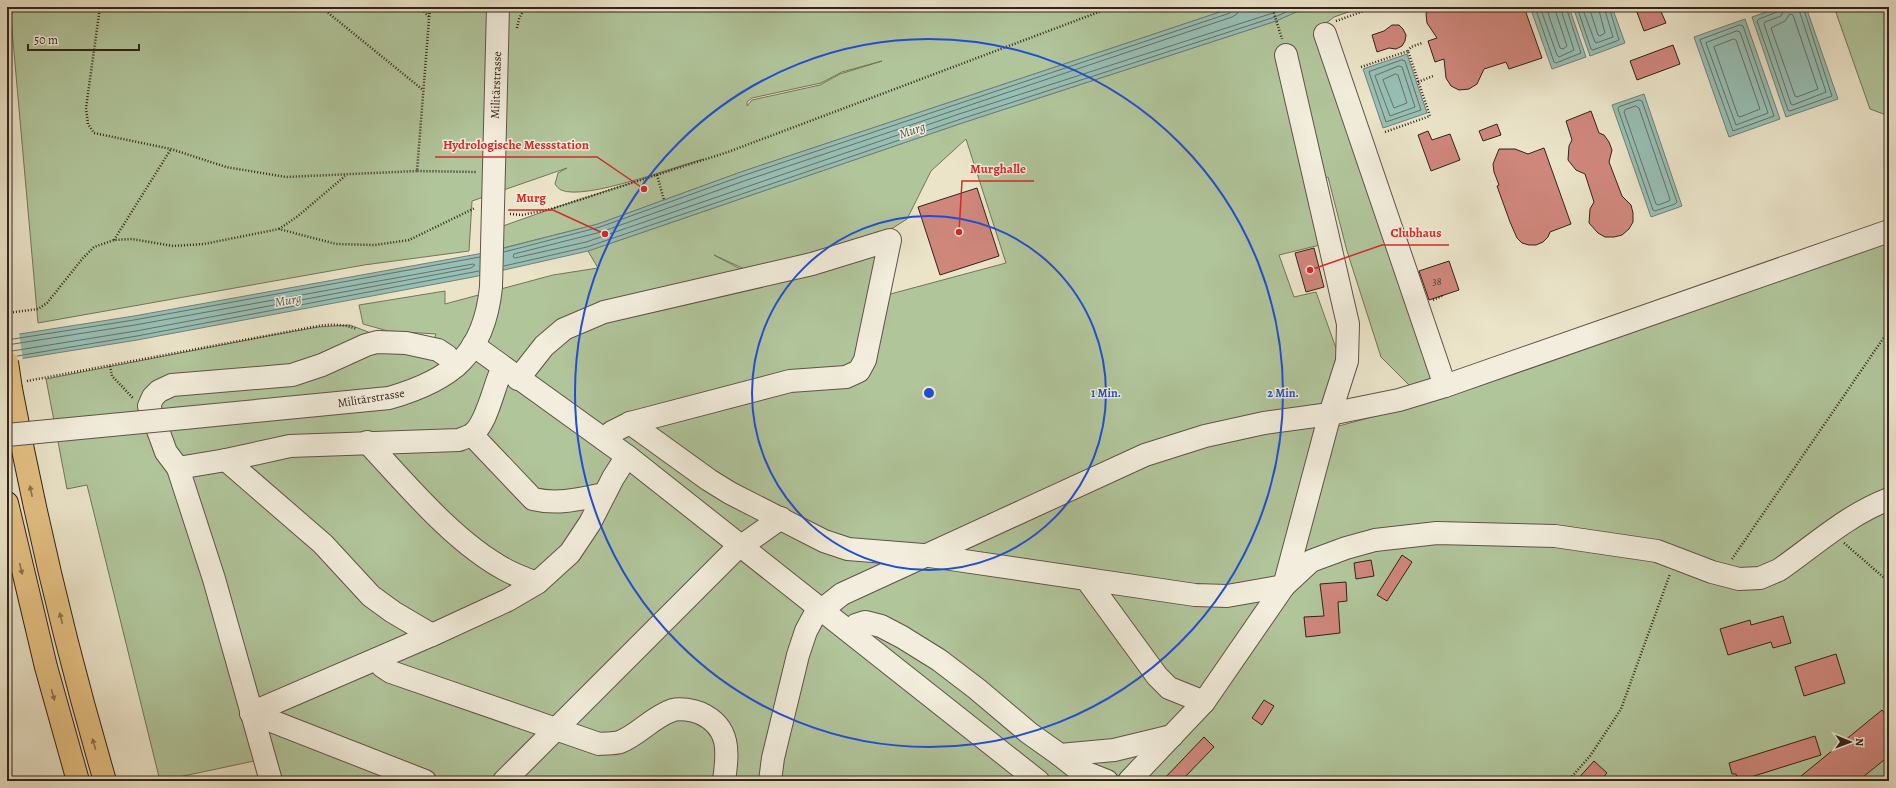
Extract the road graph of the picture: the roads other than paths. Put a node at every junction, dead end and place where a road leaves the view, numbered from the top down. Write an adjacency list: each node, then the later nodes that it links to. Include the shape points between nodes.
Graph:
1 (498, 7): 5 (street, Militärstrasse, via 494,173 486,208 492,236 491,286 487,316)
2 (1325, 34): 9 (street)
3 (1286, 55): 10 (street, via 1348,324 1347,361)
4 (1889, 231): 9 (street)
5 (473, 345): 7 (street, Militärstrasse); 8 (street)
6 (7, 362): 38 (highway, one-way to 6, bridge, via 54,590 34,503 17,385)
7 (456, 366): 12 (street, Militärstrasse, bridge, via 435,382 389,398); 18 (street, via 438,350 406,343 377,342 292,375 172,385 159,391 149,406 166,452)
8 (510, 373): 11 (street, via 564,329 604,312 812,264 890,240 865,360 858,371 846,377 790,381); 13 (street, via 498,377 482,422); 14 (street)
9 (1445, 386): 10 (street, via 1399,400)
10 (1330, 414): 24 (street, via 1264,423 1205,436 1146,455); 27 (street)
11 (630, 423): 14 (street, via 610,433); 22 (street, via 709,480)
12 (7, 435)
13 (472, 435): 15 (street, via 459,440); 19 (street, via 533,499 563,502)
14 (605, 440): 16 (street)
15 (367, 442): 17 (street, via 290,446); 26 (street, via 433,512 470,545 505,570)
16 (627, 456): 19 (street); 23 (street)
17 (226, 460): 18 (street); 30 (street, via 323,544 371,596)
18 (178, 468): 33 (street, via 214,579)
19 (604, 494): 26 (street, via 590,523 570,553)
20 (1889, 499): 27 (street, via 1853,517 1769,575 1749,579 1721,575 1657,550 1555,536 1437,533 1375,540 1346,548 1311,561)
21 (7, 503): 37 (highway, one-way to 37, via 46,667)
22 (781, 518): 23 (street); 24 (street, via 824,541 848,549)
23 (740, 546): 28 (street); 34 (street)
24 (923, 555): 25 (street); 28 (street, via 842,594)
25 (1087, 580): 27 (street, via 1194,595 1227,596); 32 (street, via 1161,680 1169,688)
26 (537, 583): 30 (street, via 508,600)
27 (1284, 586): 32 (street)
28 (821, 610): 29 (street); 43 (street, via 806,630 798,655)
29 (850, 631): 36 (street, via 864,622 881,626 902,637 939,660); 44 (street)
30 (432, 634): 31 (street)
31 (378, 659): 33 (street); 34 (street, via 382,666 391,672)
32 (1204, 702): 35 (street)
33 (251, 713): 39 (street); 40 (street)
34 (556, 730): 41 (street); 42 (street, via 599,744 619,742 656,717 675,710 695,711 713,719 724,736 728,755)
35 (1172, 736): 36 (street, via 1114,750); 46 (street)
36 (1060, 755): 45 (street, via 1079,770)
37 (78, 781)
38 (105, 781)
39 (271, 781)
40 (425, 781)
41 (504, 781)
42 (724, 781)
43 (770, 781)
44 (1038, 781)
45 (1107, 781)
46 (1129, 781)

